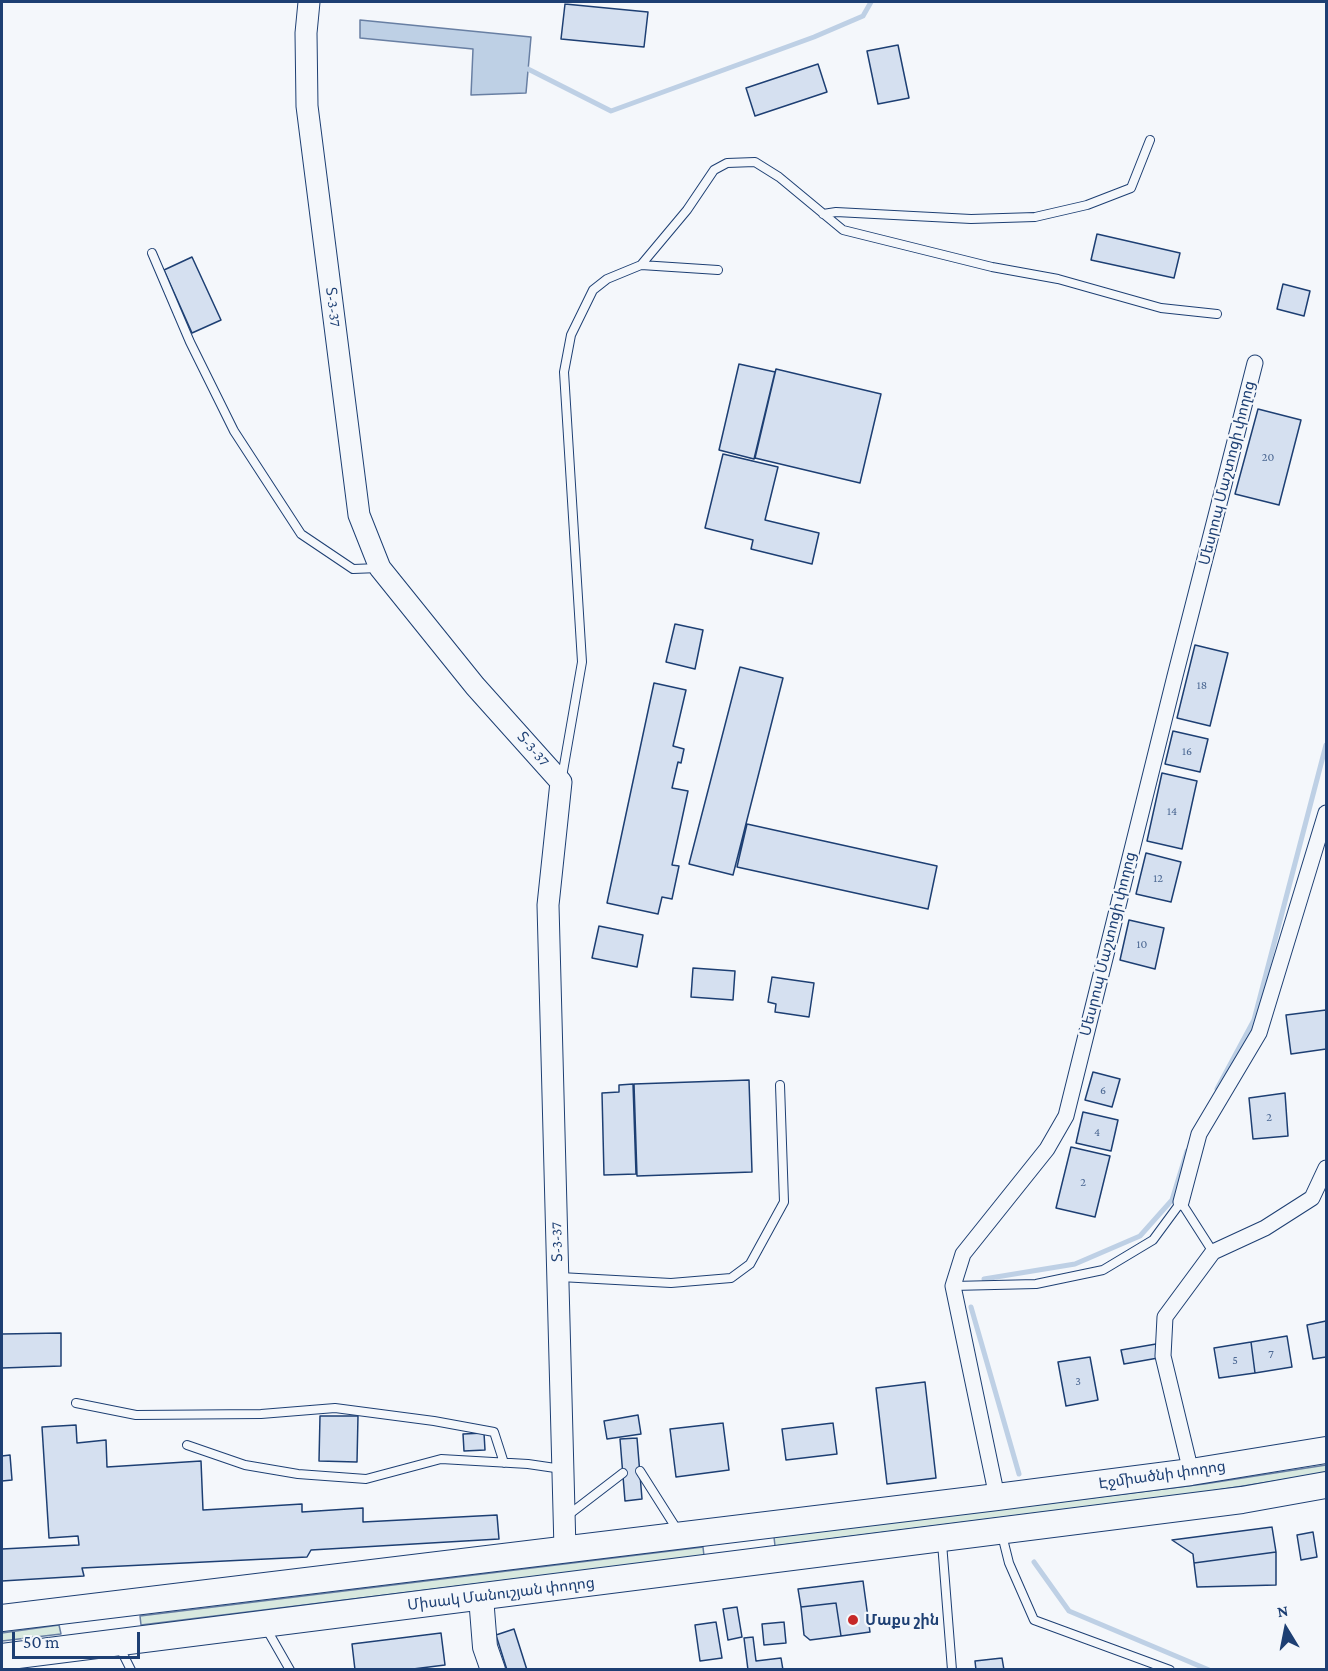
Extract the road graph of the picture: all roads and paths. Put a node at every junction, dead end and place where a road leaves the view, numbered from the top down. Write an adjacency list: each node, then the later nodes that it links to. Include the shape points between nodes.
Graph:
1 (309, 2): 9 (main road, Տ-3-37 / Տ-3-37, via 307,106 359,515)
2 (1149, 140): 3 (lane, via 1131,188 1087,205 1035,217)
3 (823, 214): 5 (lane, via 779,177 754,162 727,164 714,170); 7 (lane, via 843,230 1058,279 1161,308)
4 (152, 253): 9 (lane, via 234,431 301,534 353,569)
5 (641, 265): 6 (lane); 10 (lane, via 592,290 571,335 564,372 582,662)
6 (718, 270)
7 (1217, 314)
8 (1256, 363): 17 (street, Մեսրոպ Մաշտոցի փողոց, via 1066,1116 1047,1149 963,1254)
9 (380, 568): 10 (main road, Տ-3-37 / Տ-3-37, via 475,686)
10 (561, 782): 16 (main road, Տ-3-37 / Տ-3-37, via 548,905)
11 (1326, 813): 14 (street, via 1258,1033 1199,1134)
12 (780, 1085): 16 (lane, via 784,1202 750,1264 731,1278 671,1283)
13 (1326, 1168): 15 (street, via 1312,1198 1265,1228)
14 (1181, 1202): 15 (lane); 17 (lane, via 1153,1240 1103,1270 1036,1284)
15 (1213, 1252): 24 (street, via 1165,1317 1163,1356)
16 (558, 1277): 22 (main road, Տ-3-37 / Տ-3-37)
17 (953, 1286): 27 (street, Մեսրոպ Մաշտոցի փողոց)
18 (76, 1403): 21 (lane, via 136,1415 261,1414 335,1408 434,1421 494,1432)
19 (187, 1445): 21 (lane, via 245,1465 366,1479 441,1459)
20 (1326, 1450): 24 (highway, Էջմիածնի փողոց)
21 (504, 1463): 22 (lane)
22 (563, 1469): 28 (main road, Տ-3-37 / Տ-3-37)
23 (640, 1471): 31 (lane)
24 (1191, 1472): 27 (highway, Էջմիածնի փողոց)
25 (623, 1473): 28 (lane)
26 (1326, 1485): 30 (highway, via 1242,1500)
27 (997, 1497): 29 (highway)
28 (564, 1517): 33 (main road, Տ-3-37 / Տ-3-37)
29 (735, 1528): 31 (highway); 34 (highway, via 746,1544)
30 (1001, 1531): 32 (highway, Միսակ Մանուշյան փողոց); 45 (lane, via 1009,1563 1034,1620)
31 (680, 1535): 33 (highway)
32 (942, 1538): 34 (highway, Միսակ Մանուշյան փողոց); 44 (lane)
33 (565, 1549): 36 (highway)
34 (737, 1564): 35 (highway, Միսակ Մանուշյան փողոց)
35 (481, 1597): 38 (highway, Միսակ Մանուշյան փողոց); 43 (main road, via 485,1647)
36 (111, 1605): 37 (highway); 39 (highway)
37 (2, 1618)
38 (264, 1624): 39 (highway, Միսակ Մանուշյան փողոց); 42 (lane)
39 (117, 1642): 40 (highway, Միսակ Մանուշյան փողոց); 41 (lane)
40 (2, 1657)
41 (131, 1670)
42 (290, 1670)
43 (493, 1670)
44 (952, 1670)
45 (1170, 1670)

